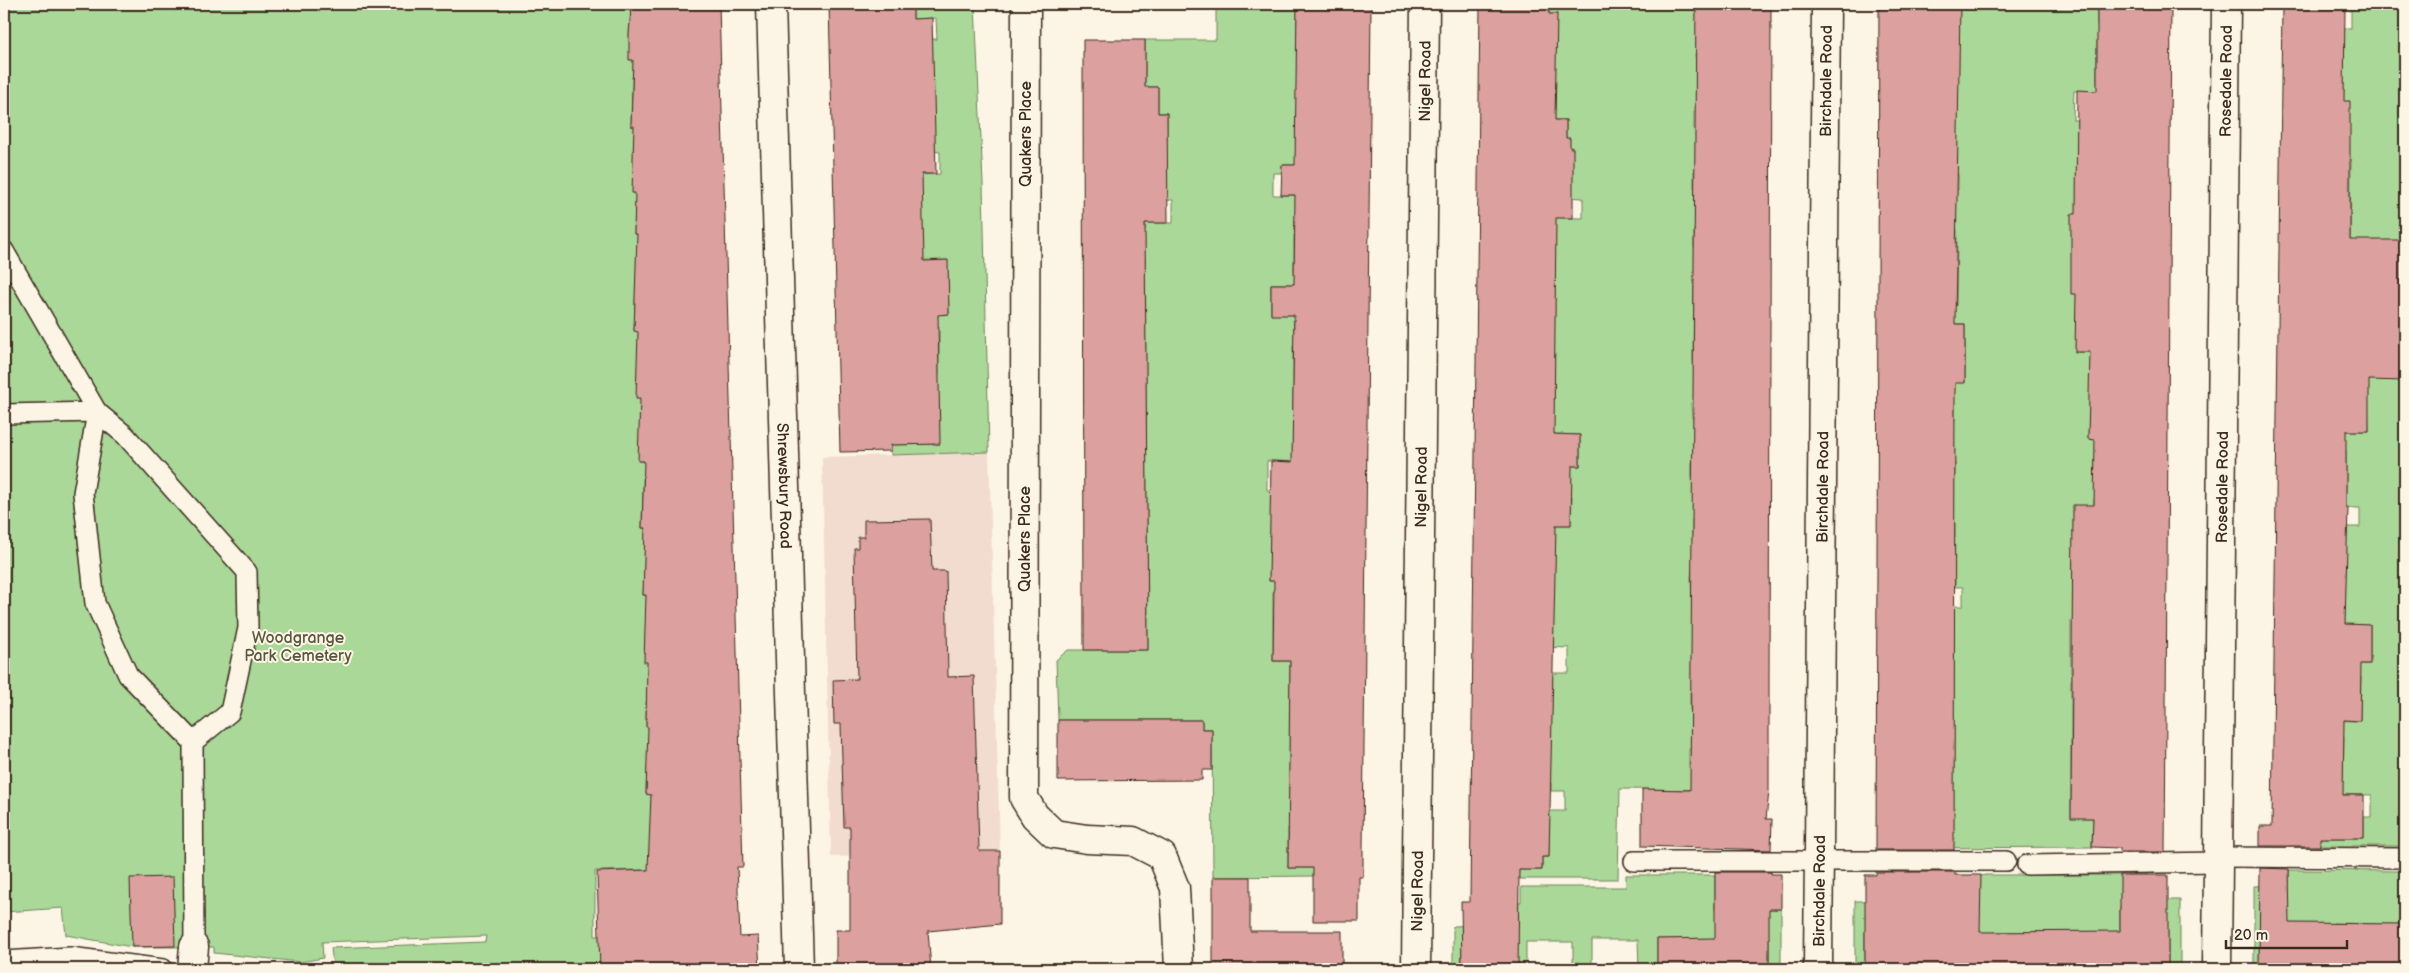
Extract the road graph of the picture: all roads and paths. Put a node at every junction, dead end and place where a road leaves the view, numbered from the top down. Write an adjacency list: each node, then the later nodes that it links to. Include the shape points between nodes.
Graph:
1 (771, 4): 19 (street, Shrewsbury Road)
2 (1026, 4): 20 (street, Quakers Place, via 1024,798 1035,816 1054,834 1133,841 1162,856 1175,888)
3 (1425, 4): 21 (street, Nigel Road)
4 (1826, 4): 13 (street, Birchdale Road)
5 (2226, 4): 11 (street, Rosedale Road)
6 (4, 251): 7 (lane)
7 (97, 412): 8 (lane); 9 (lane, via 83,493 95,603 128,675); 9 (lane, via 125,435 247,572 248,628 230,712)
8 (4, 414)
9 (193, 742): 16 (lane)
10 (2405, 858): 11 (lane)
11 (2218, 860): 15 (lane); 23 (street, Rosedale Road)
12 (1634, 861): 13 (lane)
13 (1819, 861): 14 (lane); 22 (street, Birchdale Road)
14 (2006, 861)
15 (2027, 865)
16 (193, 958)
17 (4, 961): 18 (lane, via 70,957)
18 (162, 969)
19 (799, 969)
20 (1179, 969)
21 (1416, 969)
22 (1818, 969)
23 (2218, 969)

